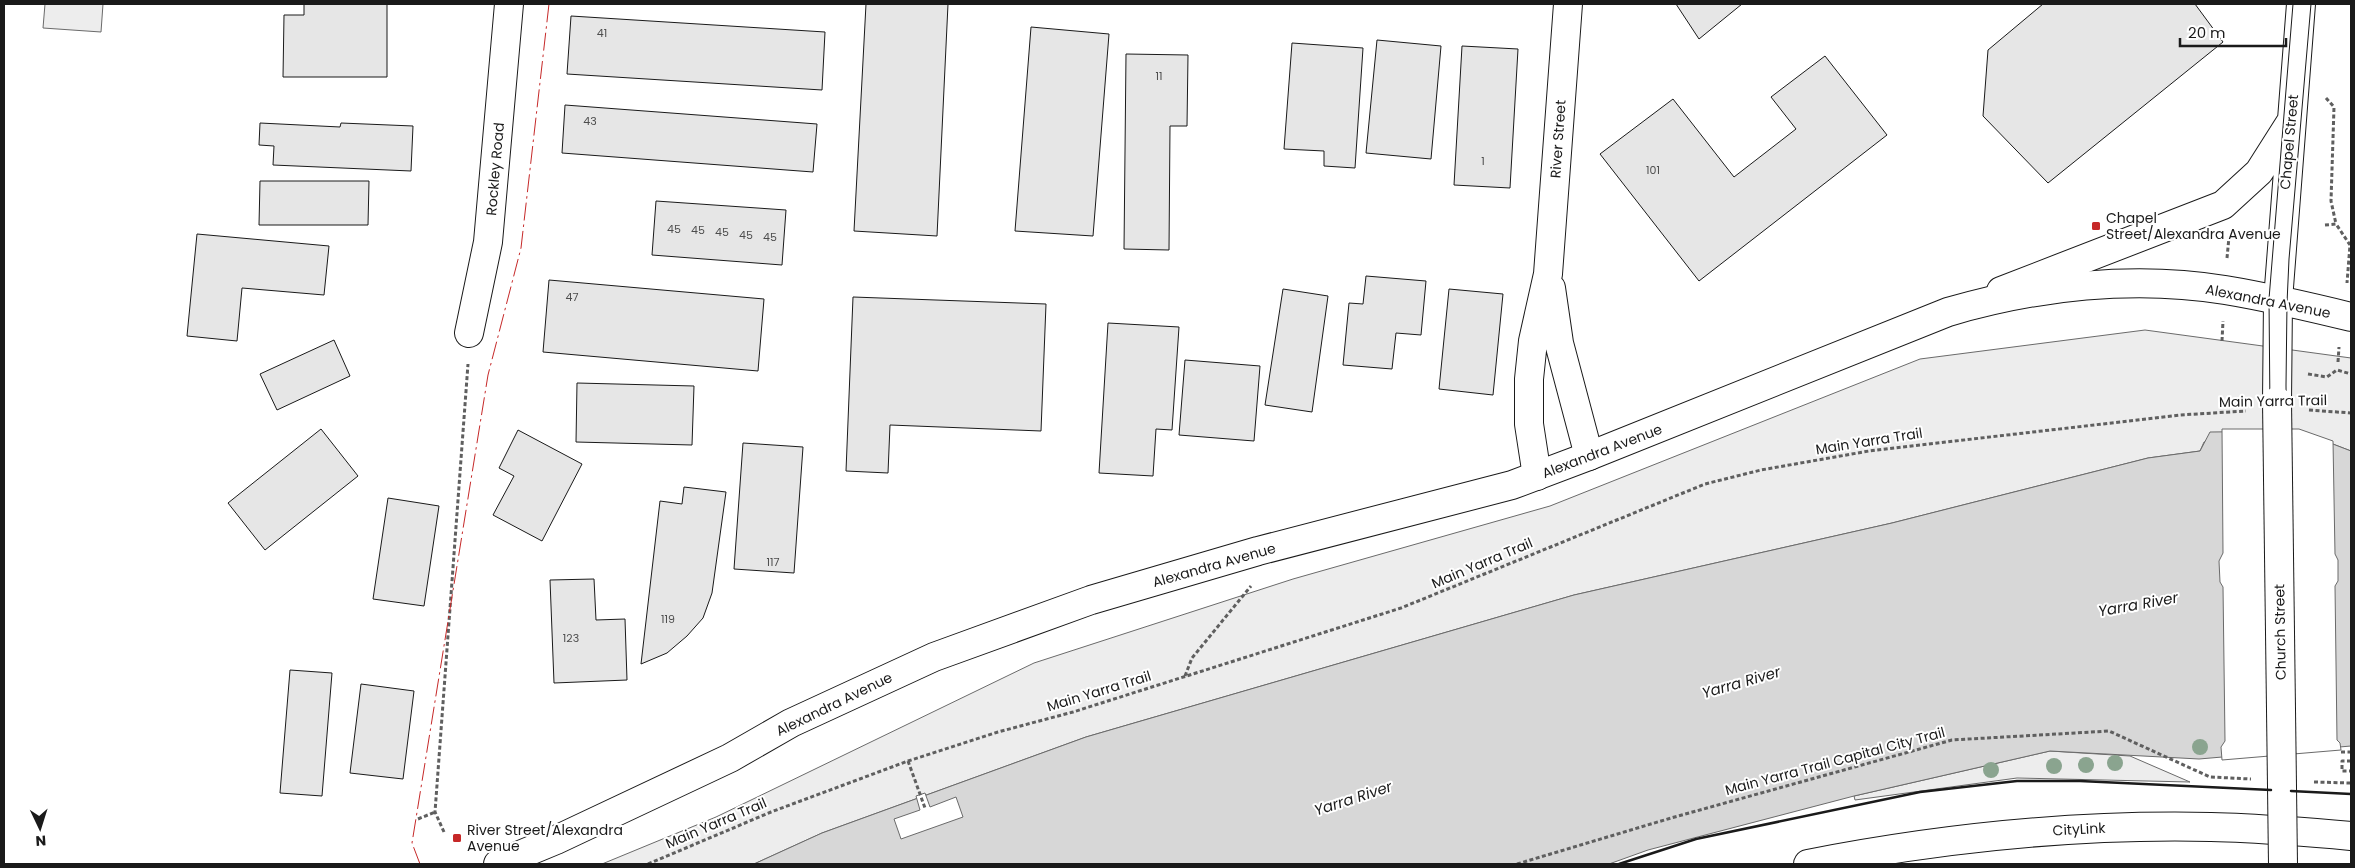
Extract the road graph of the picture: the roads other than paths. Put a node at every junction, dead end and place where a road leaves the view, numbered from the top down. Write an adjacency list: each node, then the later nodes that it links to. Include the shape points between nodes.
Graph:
1 (509, 4): 9 (main road, Rockley Road, via 488,242)
2 (1568, 4): 5 (main road, River Street)
3 (2302, 4): 4 (main road, Chapel Street)
4 (2292, 120): 6 (main road, Chapel Street); 7 (main road, Alexandra Avenue, via 2259,172 2223,205)
5 (1548, 274): 11 (main road, River Street, via 1559,343); 12 (main road, River Street, via 1533,341 1529,379 1530,424)
6 (2278, 300): 7 (main road, Alexandra Avenue, via 2210,288 2151,284 2095,286 2016,294); 8 (main road, Alexandra Avenue); 10 (main road, Chapel Street)
7 (1948, 312): 11 (main road, Alexandra Avenue)
8 (2351, 317)
9 (468, 333)
10 (2277, 392): 16 (main road, Church Street, bridge)
11 (1589, 456): 12 (main road, Alexandra Avenue)
12 (1537, 476): 14 (main road, Alexandra Avenue, via 1091,600 934,657 791,723 730,758)
13 (2351, 836): 15 (main road, CityLink, via 2212,827 2121,827 1951,840)
14 (498, 864)
15 (1808, 864)
16 (2283, 864)

